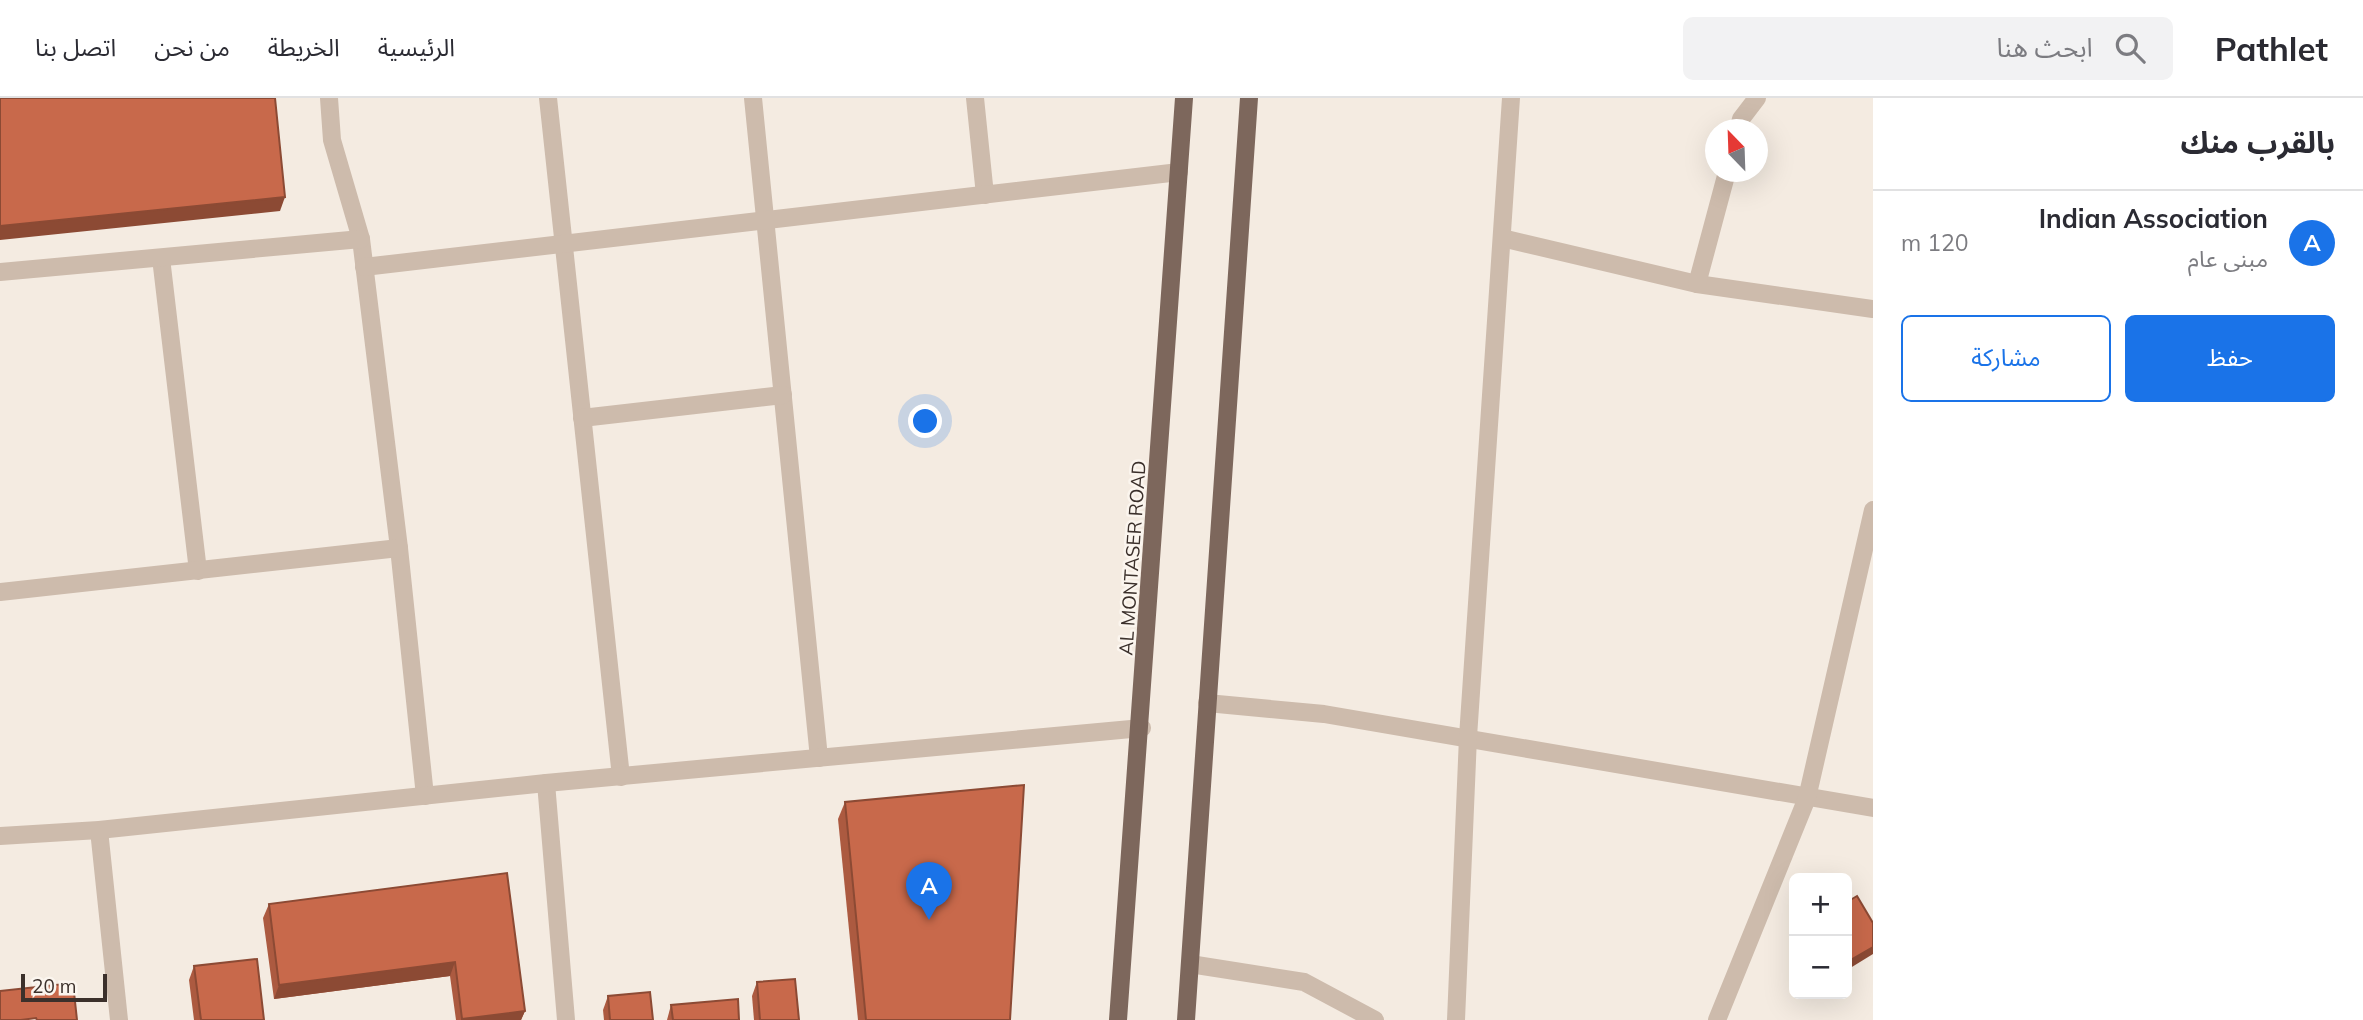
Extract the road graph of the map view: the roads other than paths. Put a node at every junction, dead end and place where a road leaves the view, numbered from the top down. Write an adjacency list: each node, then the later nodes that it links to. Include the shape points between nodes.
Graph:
1 (329, 98): 15 (street, via 332,140)
2 (548, 98): 16 (street)
3 (753, 98): 13 (street)
4 (975, 98): 12 (street)
5 (1184, 98): 10 (main road, AL MONTASER ROAD)
6 (1249, 98): 28 (main road)
7 (1511, 98): 14 (street)
8 (1758, 98): 9 (street)
9 (1741, 119)
10 (1179, 172): 12 (street); 29 (main road, AL MONTASER ROAD)
11 (1724, 182): 20 (street)
12 (985, 195): 13 (street)
13 (765, 220): 16 (street); 22 (street)
14 (1502, 238): 20 (street); 30 (street)
15 (361, 239): 17 (street); 18 (street)
16 (564, 243): 18 (street); 23 (street)
17 (161, 258): 19 (street); 26 (street)
18 (365, 267): 25 (street)
19 (0, 272)
20 (1697, 284): 21 (street)
21 (1873, 309)
22 (783, 396): 23 (street); 31 (street)
23 (582, 418): 32 (street)
24 (1873, 510): 35 (street)
25 (400, 548): 26 (street); 34 (street)
26 (198, 571): 27 (street)
27 (0, 592)
28 (1207, 703): 30 (street, via 1324,714); 39 (main road)
29 (1142, 728): 31 (street); 42 (main road, AL MONTASER ROAD)
30 (1468, 737): 35 (street); 45 (street)
31 (820, 758): 32 (street)
32 (621, 777): 33 (street)
33 (546, 783): 34 (street); 41 (street)
34 (425, 796): 37 (street)
35 (1807, 798): 36 (street); 46 (street)
36 (1873, 808)
37 (99, 830): 38 (street); 40 (street)
38 (0, 836)
39 (1190, 964): 43 (main road); 44 (street, via 1304,982)
40 (119, 1020)
41 (566, 1020)
42 (1118, 1020)
43 (1186, 1020)
44 (1375, 1020)
45 (1456, 1020)
46 (1717, 1020)

